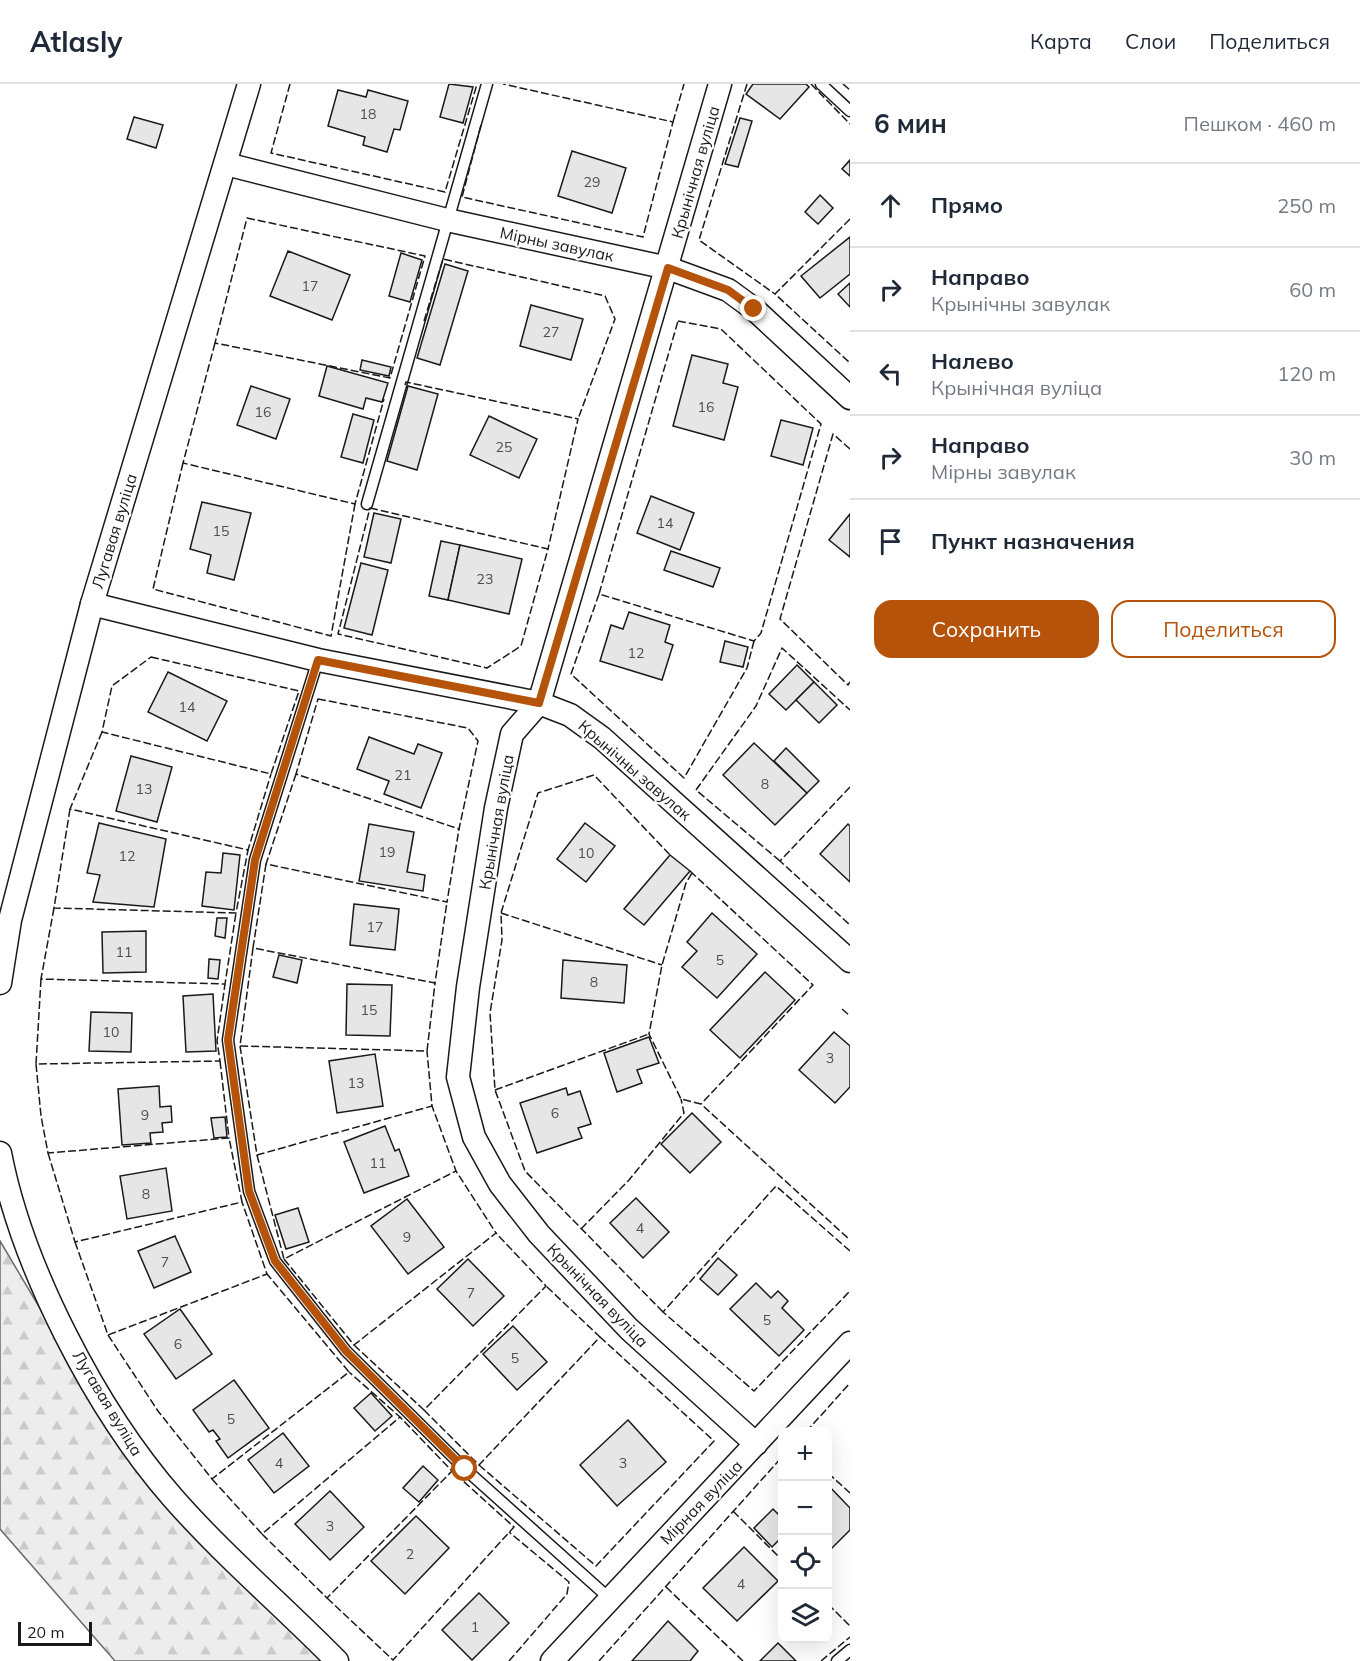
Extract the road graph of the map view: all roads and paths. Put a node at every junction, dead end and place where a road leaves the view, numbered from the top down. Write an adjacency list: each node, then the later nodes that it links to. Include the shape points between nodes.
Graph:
1 (249, 84): 6 (street, Лугавая вуліца)
2 (487, 84): 7 (lane)
3 (720, 84): 8 (street, Крынічная вуліца)
4 (821, 84): 5 (lane)
5 (850, 111)
6 (226, 164): 7 (street, Мірны завулак); 11 (street, Лугавая вуліца)
7 (447, 220): 8 (street, Мірны завулак); 10 (lane)
8 (668, 268): 9 (street, Мірны завулак, via 728,290 754,309); 13 (street, Крынічная вуліца)
9 (850, 398)
10 (367, 504)
11 (92, 604): 12 (street, Крынічны завулак); 15 (street, Лугавая вуліца, via 10,920)
12 (318, 660): 13 (street, Крынічны завулак); 19 (lane, via 255,860 228,1040 249,1191 275,1261 346,1351 465,1469)
13 (539, 703): 14 (street, Крынічны завулак, via 570,715 602,738); 18 (street, Крынічная вуліца, via 512,734 496,808 470,976 458,1077 474,1137 500,1184 539,1234 629,1329)
14 (850, 961)
15 (0, 983)
16 (0, 1153): 21 (street, Лугавая вуліца, via 8,1194 46,1290 132,1448 231,1559)
17 (850, 1344): 18 (street, Мірная вуліца)
18 (756, 1444): 19 (street, Мірная вуліца)
19 (609, 1598): 22 (street, Мірная вуліца)
20 (850, 1650): 23 (lane)
21 (337, 1661)
22 (552, 1661)
23 (837, 1661)

